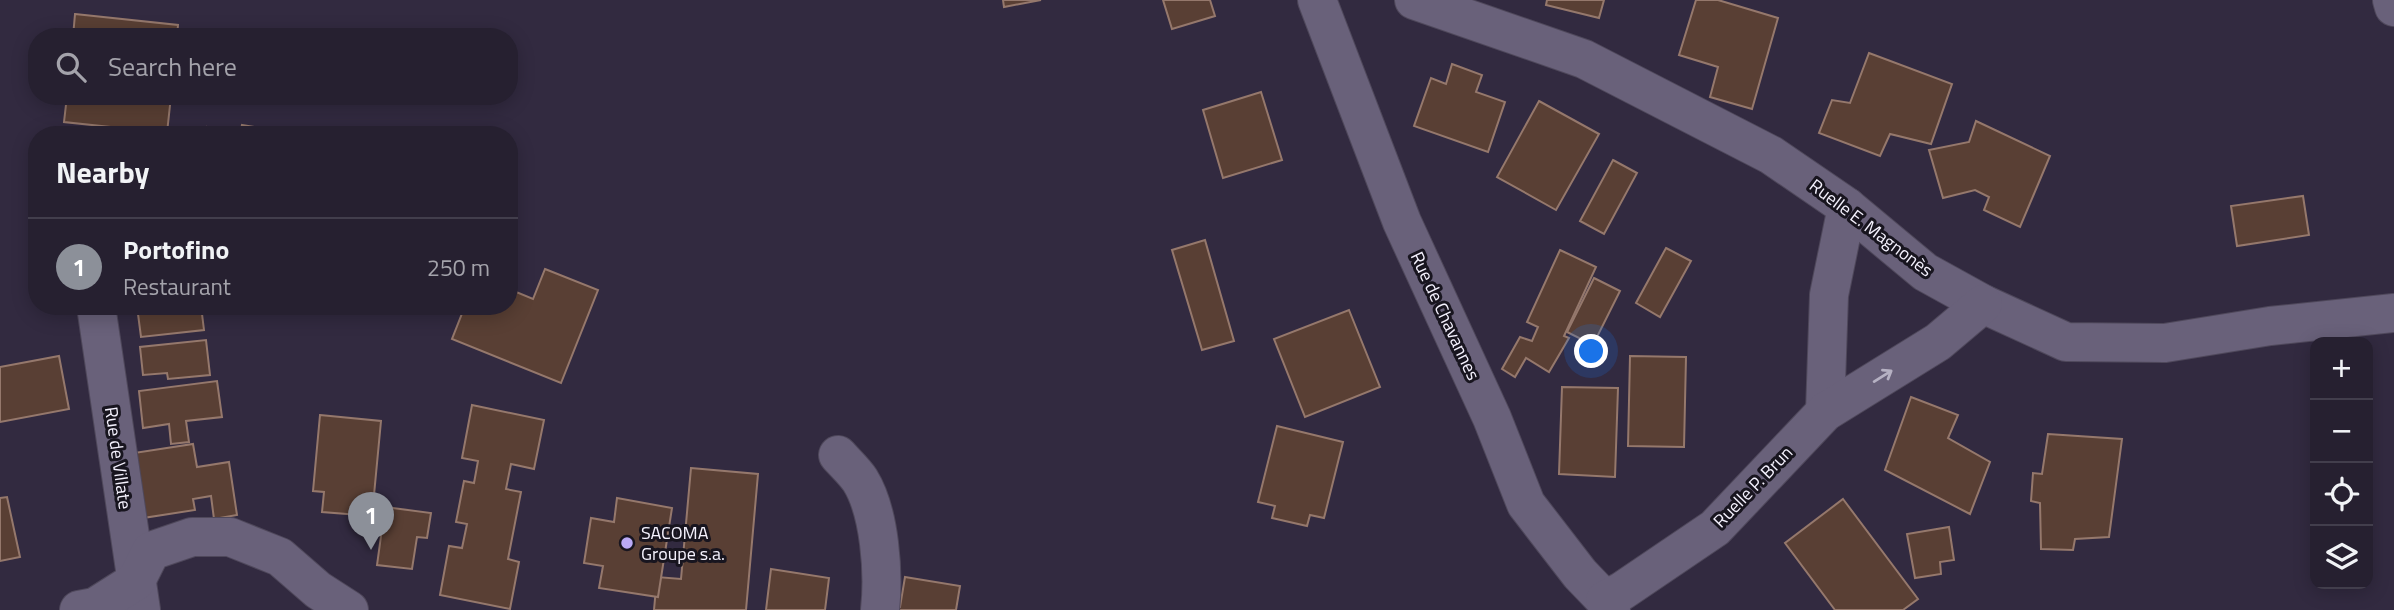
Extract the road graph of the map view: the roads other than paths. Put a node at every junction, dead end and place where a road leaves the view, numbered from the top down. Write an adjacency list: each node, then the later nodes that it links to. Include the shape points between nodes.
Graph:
1 (1317, 0): 12 (street, Rue de Chavannes, via 1402,222 1526,504 1580,574)
2 (1414, 0): 5 (street, Ruelle E. Magnonès, via 1584,58 1771,155)
3 (2392, 0): 4 (street)
4 (2394, 7)
5 (1847, 207): 6 (street, Ruelle E. Magnonès, via 1925,272); 9 (street, via 1829,295)
6 (1983, 304): 7 (street, Ruelle E. Magnonès, via 2066,342 2165,343); 9 (street, Ruelle P. Brun, one-way to 6, via 1938,342)
7 (2394, 313)
8 (97, 315): 11 (street, Rue de Villate)
9 (1825, 412): 12 (street, Ruelle P. Brun, via 1715,528)
10 (838, 454): 15 (street, via 860,481 874,514)
11 (138, 595): 13 (street); 14 (street, via 151,551 192,537 230,537 280,558)
12 (1620, 603)
13 (79, 610)
14 (349, 610)
15 (880, 610)

